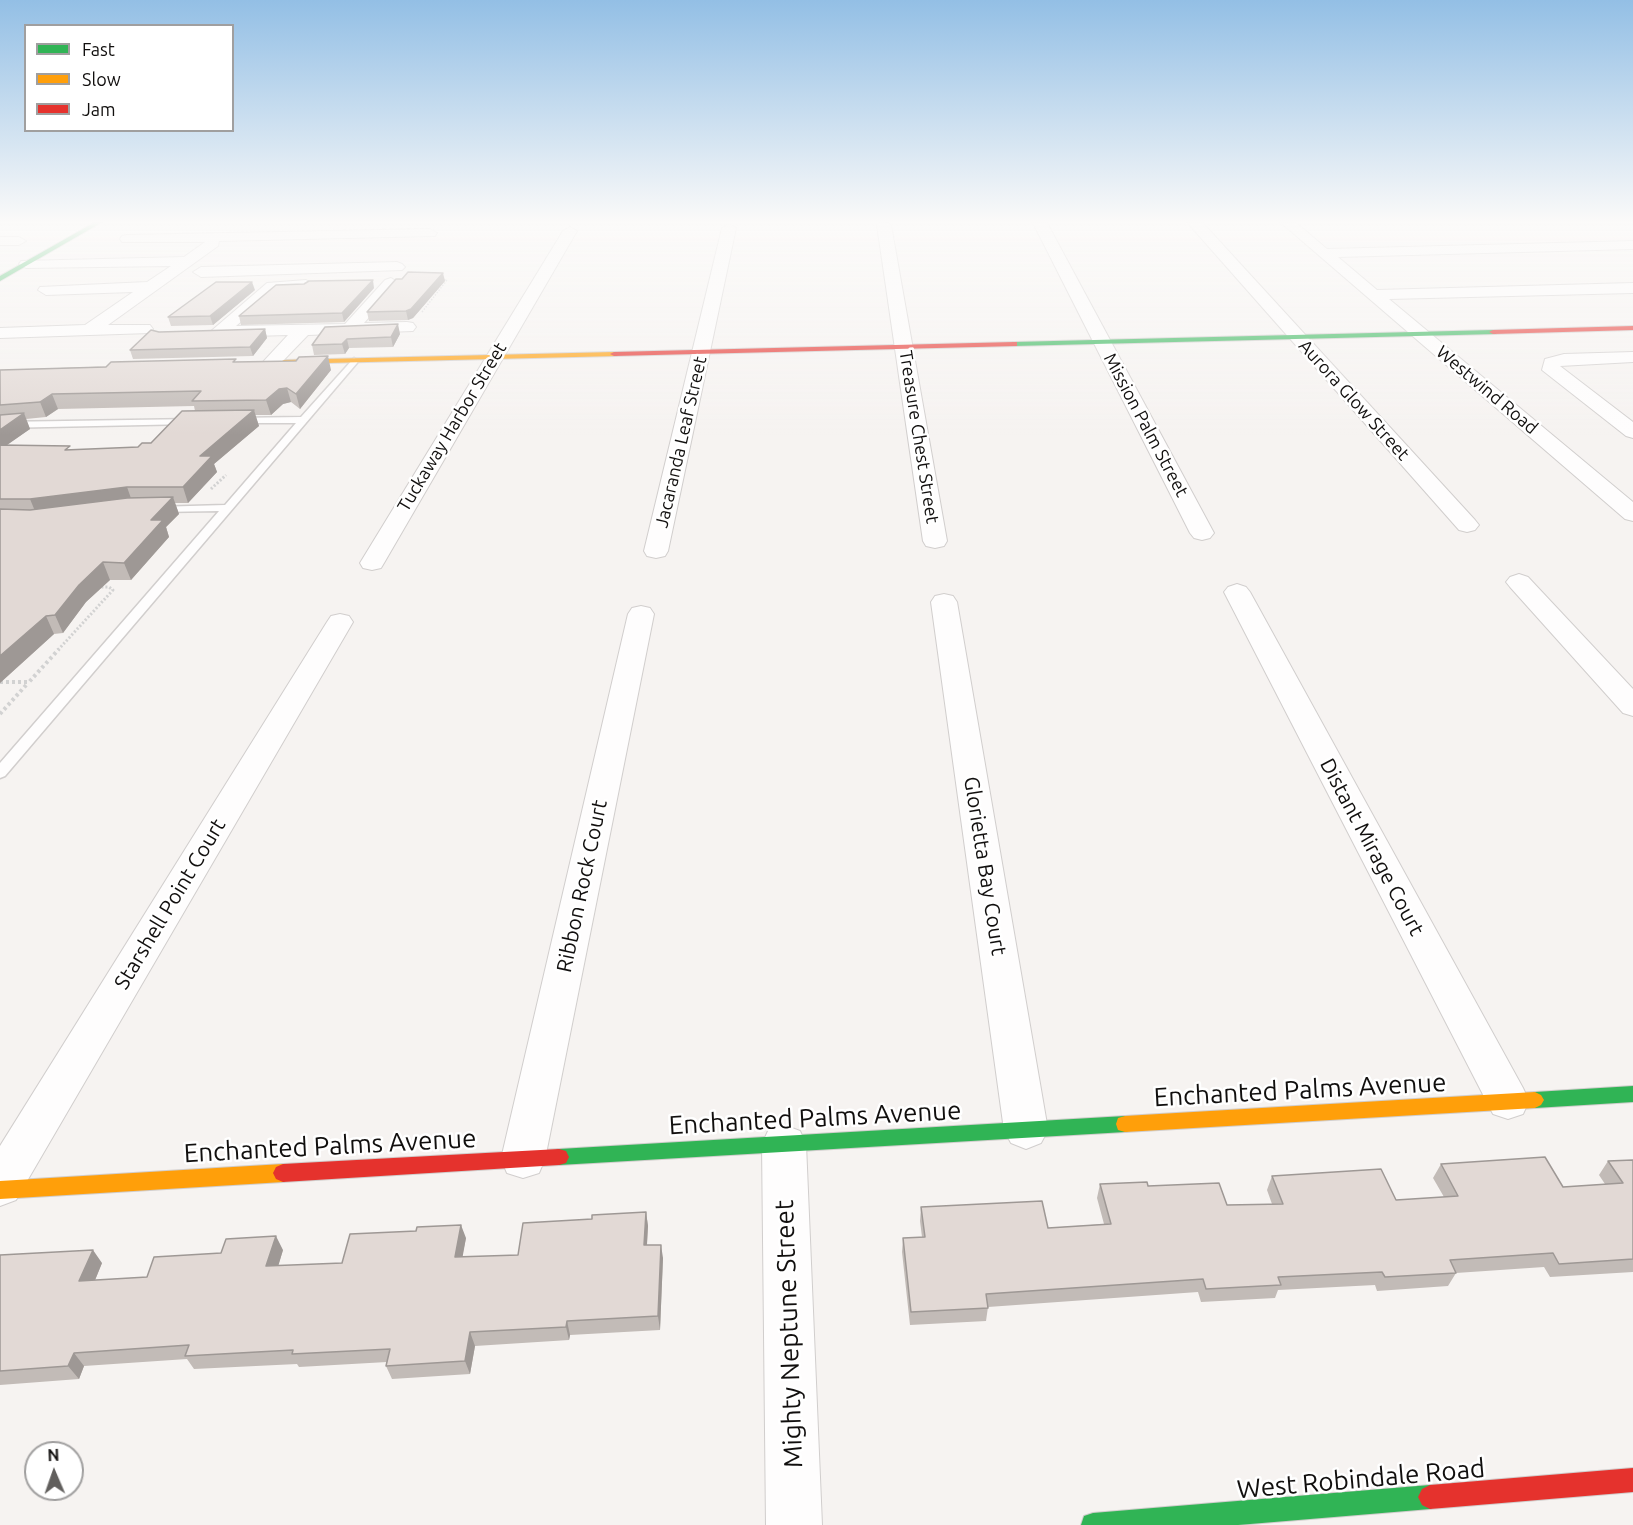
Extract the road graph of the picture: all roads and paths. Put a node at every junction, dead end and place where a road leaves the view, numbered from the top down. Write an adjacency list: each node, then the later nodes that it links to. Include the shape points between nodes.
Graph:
1 (143, 292): 18 (street)
2 (266, 292): 19 (street)
3 (378, 292): 14 (street)
4 (437, 292): 13 (path)
5 (533, 292): 27 (street, Tuckaway Harbor Street)
6 (715, 292): 26 (street, Jacaranda Leaf Street)
7 (895, 292): 25 (street, Treasure Chest Street)
8 (1076, 292): 24 (street, Mission Palm Street)
9 (1257, 292): 23 (street, Aurora Glow Street)
10 (1371, 292): 12 (street, Westwind Road)
11 (1479, 292): 12 (street)
12 (1374, 295): 22 (street, Westwind Road)
13 (407, 327): 14 (street)
14 (349, 328): 17 (street)
15 (1633, 328): 22 (street)
16 (144, 329): 18 (street)
17 (303, 330): 19 (street); 30 (street)
18 (87, 331): 20 (street)
19 (219, 332): 21 (street)
20 (0, 333)
21 (196, 333)
22 (1420, 333): 23 (street); 38 (street, Westwind Road)
23 (1296, 336): 24 (street); 39 (street, Aurora Glow Street)
24 (1102, 341): 25 (street); 40 (street, Mission Palm Street)
25 (904, 346): 26 (street); 41 (street, Treasure Chest Street)
26 (702, 351): 27 (street); 42 (street, Jacaranda Leaf Street)
27 (494, 357): 29 (street); 43 (street, Tuckaway Harbor Street)
28 (1633, 357): 35 (street, via 1564,359 1551,363 1551,370)
29 (354, 361): 30 (street); 32 (lane)
30 (265, 363)
31 (229, 420): 32 (lane)
32 (302, 420): 36 (lane)
33 (205, 421): 34 (lane)
34 (0, 425)
35 (1633, 432)
36 (225, 508): 37 (lane); 54 (lane)
37 (143, 509)
38 (1633, 514)
39 (1467, 525)
40 (1202, 533)
41 (935, 542)
42 (656, 551)
43 (372, 563)
44 (1519, 582): 52 (street)
45 (87, 587): 51 (path, via 113,590)
46 (1237, 592): 56 (street, Distant Mirage Court)
47 (944, 602): 57 (street, Glorietta Bay Court)
48 (641, 614): 59 (street, Ribbon Rock Court)
49 (340, 622): 60 (street, Starshell Point Court)
50 (0, 682): 51 (path)
51 (29, 682): 53 (path)
52 (1633, 707)
53 (0, 714)
54 (0, 772)
55 (1633, 1094): 56 (street, Enchanted Palms Avenue)
56 (1508, 1101): 57 (street, Enchanted Palms Avenue)
57 (1026, 1130): 58 (street, Enchanted Palms Avenue)
58 (784, 1144): 59 (street, Enchanted Palms Avenue); 63 (street, Mighty Neptune Street)
59 (524, 1159): 60 (street, Enchanted Palms Avenue)
60 (0, 1188)
61 (1633, 1480): 62 (street, West Robindale Road)
62 (1154, 1522): 64 (street, West Robindale Road)
63 (794, 1525)
64 (1093, 1525)

